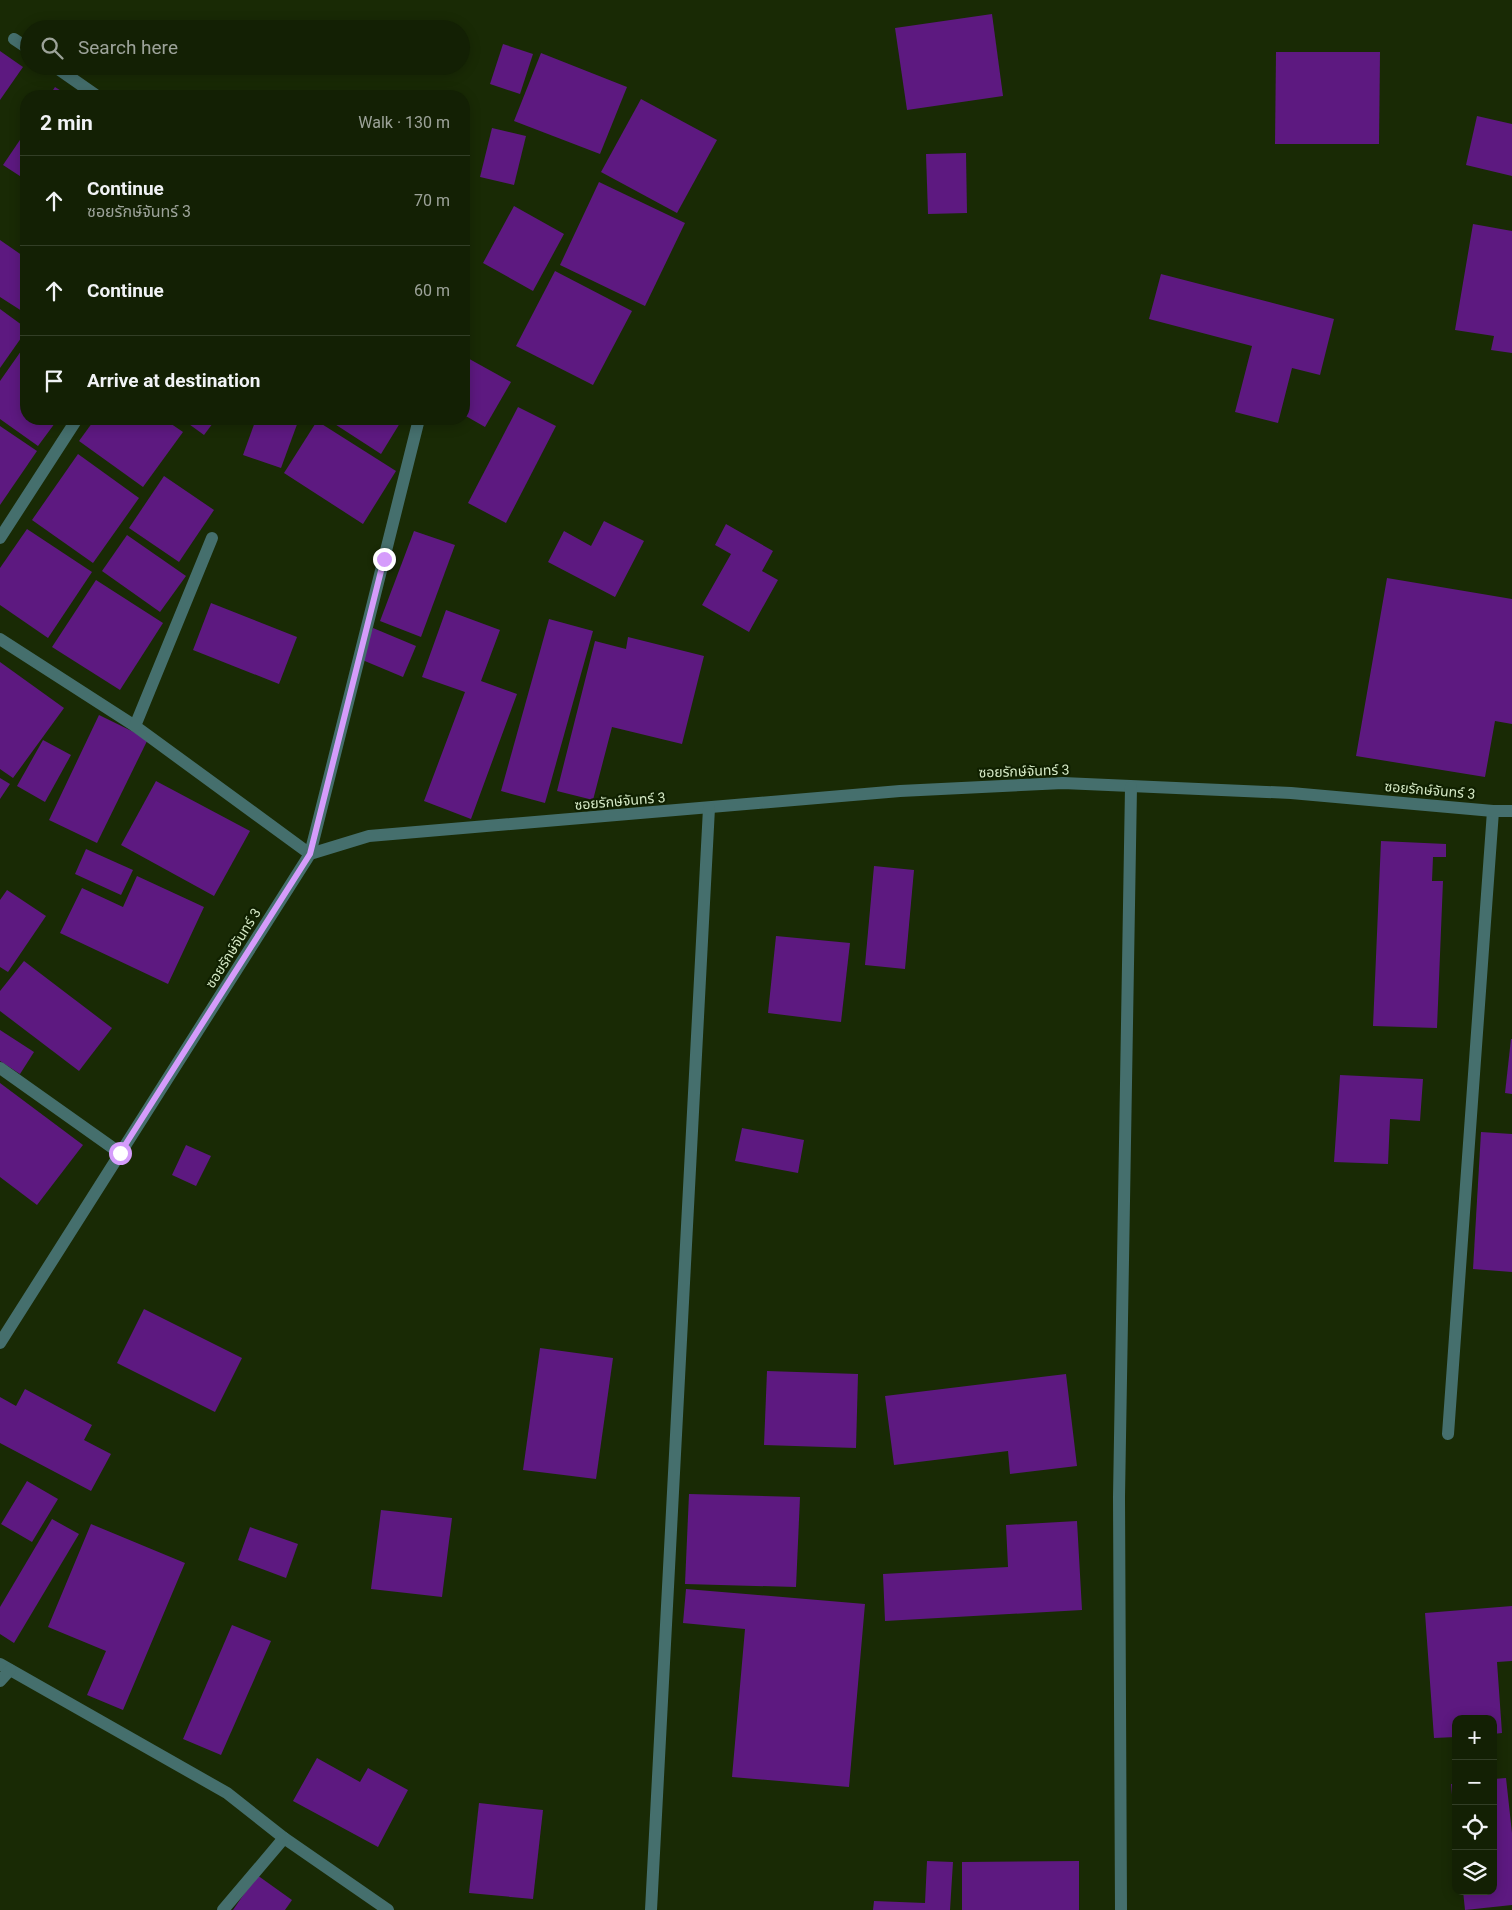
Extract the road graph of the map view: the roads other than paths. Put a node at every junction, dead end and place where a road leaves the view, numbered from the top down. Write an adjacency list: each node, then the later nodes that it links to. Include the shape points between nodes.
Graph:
1 (14, 39): 2 (street)
2 (20, 43)
3 (67, 75): 4 (street)
4 (88, 90)
5 (73, 425): 7 (street)
6 (417, 425): 15 (street)
7 (0, 538)
8 (212, 538): 10 (street)
9 (0, 639): 10 (street)
10 (135, 726): 15 (street)
11 (1131, 787): 12 (street, ซอยรักษ์จันทร์ 3, via 1062,783 919,790); 13 (street, ซอยรักษ์จันทร์ 3, via 1291,793); 26 (street, via 1119,1497)
12 (709, 808): 15 (street, ซอยรักษ์จันทร์ 3, via 369,836); 25 (street)
13 (1493, 811): 14 (street, ซอยรักษ์จันทร์ 3); 19 (street)
14 (1512, 811)
15 (310, 854): 17 (street, ซอยรักษ์จันทร์ 3)
16 (0, 1068): 17 (street)
17 (120, 1153): 18 (street, ซอยรักษ์จันทร์ 3)
18 (0, 1343)
19 (1448, 1434)
20 (5, 1667): 21 (street); 22 (street, via 227,1794)
21 (0, 1681)
22 (284, 1838): 23 (street); 24 (street)
23 (223, 1910)
24 (388, 1910)
25 (651, 1910)
26 (1121, 1910)

